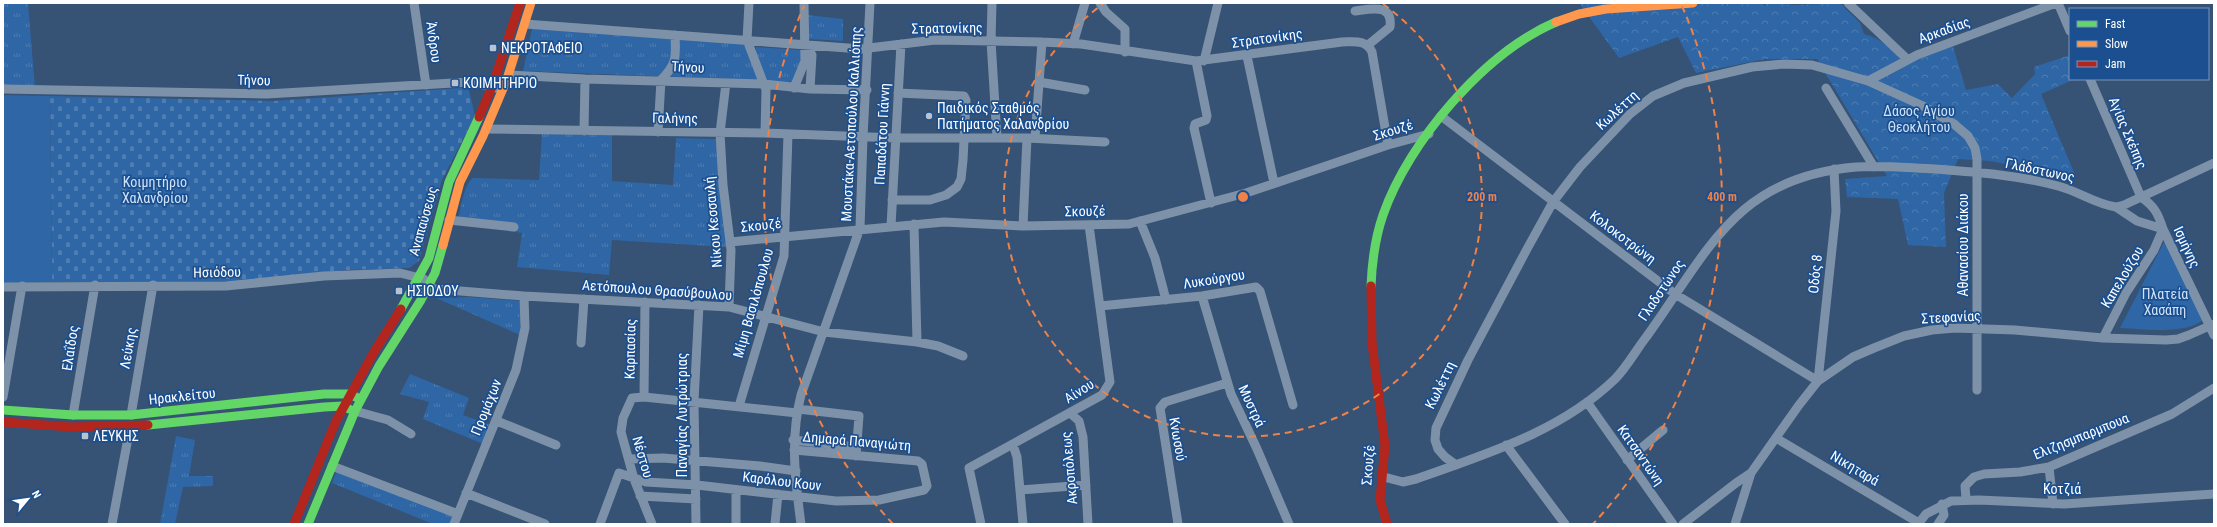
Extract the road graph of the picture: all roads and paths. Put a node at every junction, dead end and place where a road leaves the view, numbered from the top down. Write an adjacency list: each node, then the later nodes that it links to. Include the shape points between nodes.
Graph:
1 (414, 3): 38 (street, Άνδρου)
2 (520, 3): 39 (main road, Αναπαύσεως)
3 (531, 3): 15 (main road, Αναπαύσεως)
4 (749, 3): 18 (street)
5 (804, 3): 21 (street)
6 (870, 3): 25 (street, Μουστάκα-Αετοπούλου Καλλιόπης)
7 (992, 3): 19 (street)
8 (1085, 3): 23 (street)
9 (1100, 3): 26 (street, via 1125,29)
10 (1218, 3): 29 (street)
11 (1691, 3): 48 (main road, Σκουζέ, via 1620,8 1557,22 1537,31 1501,56)
12 (1848, 3): 28 (street)
13 (2057, 3): 16 (street); 28 (street, Αρκαδίας)
14 (1355, 11): 24 (street, via 1380,9 1386,12 1391,20 1390,27)
15 (526, 24): 17 (street, Στρατονίκης); 30 (main road, Αναπαύσεως)
16 (2069, 29)
17 (674, 35): 18 (street, Στρατονίκης); 32 (street, via 675,62 672,70)
18 (747, 40): 21 (street, Στρατονίκης); 37 (street)
19 (991, 41): 20 (street, Στρατονίκης); 22 (street, Στρατονίκης, via 936,40); 59 (street)
20 (1042, 42): 23 (street, Στρατονίκης); 35 (street)
21 (806, 44): 25 (street, Στρατονίκης); 40 (street, via 806,61); 43 (street, via 812,55)
22 (901, 44): 25 (street, Στρατονίκης); 47 (street, Παπαδάτου Γιάννη)
23 (1073, 44): 26 (street, Στρατονίκης)
24 (1368, 45): 27 (street, Στρατονίκης, via 1362,42 1342,42); 62 (street, via 1372,52)
25 (869, 49): 45 (street, Μουστάκα-Αετοπούλου Καλλιόπης)
26 (1125, 52): 29 (street, Στρατονίκης)
27 (1247, 56): 29 (street, Στρατονίκης); 67 (street)
28 (1907, 59): 34 (street, Αρκαδίας)
29 (1200, 61): 71 (street, via 1207,116 1206,120 1195,124 1194,128)
30 (508, 75): 31 (street, Τήνου); 44 (main road, Αναπαύσεως)
31 (585, 79): 32 (street, Τήνου); 50 (street)
32 (661, 80): 36 (street, Τήνου); 51 (street)
33 (2090, 80): 68 (street, Αγίας Σκέπης)
34 (1868, 81): 66 (street, Κωλέττη, via 1923,106 1954,124 1968,136 1975,148); 70 (street, Κωλέττη, via 1812,65 1784,64 1752,67 1684,83 1653,96 1630,114 1580,167)
35 (1039, 82): 46 (street); 60 (street)
36 (726, 83): 37 (street, Τήνου); 52 (street, Νίκου Κεσσανλή)
37 (764, 84): 40 (street, Τήνου); 53 (street)
38 (426, 85): 39 (street, Τήνου, via 470,82); 42 (street, Τήνου, via 267,94)
39 (492, 87): 44 (street, Τήνου); 84 (main road, Αναπαύσεως, via 452,174 432,249)
40 (794, 88): 43 (street, Τήνου)
41 (1826, 88): 64 (street)
42 (3, 89)
43 (810, 89): 45 (street, Τήνου)
44 (502, 90): 49 (main road, Αναπαύσεως)
45 (867, 90): 56 (street, Μουστάκα-Αετοπούλου Καλλιόπης)
46 (1085, 90)
47 (898, 93): 57 (street, Παπαδάτου Γιάννη); 58 (street, via 964,96)
48 (1441, 116): 55 (main road, Σκουζέ); 70 (street, Κολοκοτρώνη)
49 (486, 129): 50 (street, Γαλήνης); 73 (main road, Αναπαύσεως, via 462,178)
50 (584, 131): 51 (street, Γαλήνης)
51 (658, 132): 52 (street, Γαλήνης)
52 (720, 133): 53 (street, Γαλήνης); 83 (street, Νίκου Κεσσανλή)
53 (765, 133): 54 (street, Γαλήνης)
54 (788, 134): 56 (street, Γαλήνης); 82 (street, Μίμη Βασιλόπουλου)
55 (1429, 134): 62 (street, Σκουζέ); 146 (main road, Σκουζέ, via 1387,203 1374,248 1371,291 1373,355 1385,441)
56 (863, 137): 57 (street, Γαλήνης); 80 (street, Μουστάκα-Αετοπούλου Καλλιόπης)
57 (896, 138): 58 (street, Γαλήνης); 69 (street, Παπαδάτου Γιάννη)
58 (964, 138): 59 (street, Γαλήνης); 69 (street, via 962,172 955,189 930,200)
59 (997, 138): 60 (street, Γαλήνης)
60 (1031, 138): 61 (street); 78 (street)
61 (1105, 142)
62 (1388, 145): 67 (street, Σκουζέ)
63 (2214, 162): 68 (street)
64 (1874, 167): 65 (street, Γλαδστώνος); 66 (street, Γλαδστώνος)
65 (1834, 170): 90 (street, Γλαδστώνος, via 1788,182 1769,190 1750,204 1731,219 1714,238); 108 (street, Οδός 8, via 1836,211)
66 (1976, 172): 72 (street, Γλάδστωνος, via 2058,185); 101 (street, Αθανασίου Διάκου)
67 (1274, 183): 71 (street, Σκουζέ)
68 (2141, 197): 72 (street); 81 (street, Ισμήνης, via 2155,208)
69 (892, 200): 77 (street, Παπαδάτου Γιάννη)
70 (1553, 202): 90 (street, Κολοκοτρώνη); 141 (street, Κωλέττη, via 1438,422 1436,443 1442,455)
71 (1211, 203): 74 (street, Σκουζέ)
72 (2116, 207): 81 (street, Γλάδστωνος, via 2137,220)
73 (449, 220): 79 (street); 88 (main road, Αναπαύσεως, via 441,253)
74 (1140, 222): 76 (street, Σκουζέ); 94 (street, via 1155,258)
75 (914, 224): 77 (street, Σκουζέ); 78 (street, Σκουζέ, via 956,222); 105 (street)
76 (1089, 225): 78 (street, Σκουζέ); 97 (street, Αίνου)
77 (891, 226): 80 (street, Σκουζέ)
78 (1023, 226)
79 (514, 227)
80 (860, 228): 82 (street, Σκουζέ); 102 (street, Μουστάκα-Αετοπούλου Καλλιόπης)
81 (2162, 229): 100 (street, Ισμήνης); 104 (street, Καπελούζου, via 2154,250 2126,293)
82 (784, 236): 83 (street, Σκουζέ); 99 (street, Μίμη Βασιλόπουλου, via 784,256)
83 (730, 242): 98 (street, Νίκου Κεσσανλή, via 732,278)
84 (418, 281): 86 (street, Ησιόδου, via 400,273 378,273 324,276 243,286); 88 (street, Ησιόδου); 112 (main road, Αναπαύσεως)
85 (95, 285): 86 (street, Ησιόδου); 87 (street, Ησιόδου); 125 (street, Ελαΐδος)
86 (153, 285): 126 (street, Λεύκης)
87 (22, 286): 89 (street, Ησιόδου); 113 (street)
88 (428, 286): 91 (street, Αετόπουλου Θρασύβουλου); 115 (main road, Αναπαύσεως)
89 (3, 287)
90 (1675, 294): 108 (street, Κολοκοτρώνη); 117 (street, Γλαδστώνος, via 1616,378)
91 (524, 296): 93 (street, Αετόπουλου Θρασύβουλου); 127 (street, Προμάχων, via 526,317 521,350 512,383)
92 (1202, 296): 94 (street, Λυκούργου); 109 (street, Μυστρά); 118 (street, Λυκούργου, via 1253,286 1259,288)
93 (584, 299): 95 (street, Αετόπουλου Θρασύβουλου); 106 (street)
94 (1166, 300): 97 (street, Λυκούργου)
95 (645, 302): 96 (street, Αετόπουλου Θρασύβουλου); 114 (street, Καρπασίας)
96 (698, 305): 98 (street, Αετόπουλου Θρασύβουλου); 116 (street, Παναγίας Λυτρώτριας)
97 (1100, 306): 124 (street, Αίνου, via 1110,382 1102,395)
98 (729, 307): 99 (street, Αετόπουλου Θρασύβουλου)
99 (765, 316): 102 (street, Αετόπουλου Θρασύβουλου); 120 (street, Μίμη Βασιλόπουλου)
100 (2211, 325): 103 (street, Ισμήνης); 104 (street, Στεφανίας, via 2178,339)
101 (1977, 329): 104 (street, Στεφανίας); 108 (street, Στεφανίας, via 1932,330 1904,336 1854,357); 111 (street, Αθανασίου Διάκου)
102 (824, 332): 105 (street, Αετόπουλου Θρασύβουλου); 123 (street, Μουστάκα-Αετοπούλου Καλλιόπης)
103 (2214, 335)
104 (2103, 338)
105 (917, 342): 107 (street, Αετόπουλου Θρασύβουλου, via 938,346)
106 (582, 343)
107 (963, 356)
108 (1818, 381): 132 (street, Στεφανίας)
109 (1227, 383): 178 (street, Κνωσού, via 1165,402 1160,408); 179 (street, Μυστρά)
110 (2214, 388): 143 (street, Ελιζησμπαρμπουα, via 2172,414)
111 (1977, 390)
112 (350, 394): 115 (main road, Ηρακλείτου); 119 (main road, Αναπαύσεως); 126 (main road, Ηρακλείτου, via 324,394)
113 (3, 397)
114 (644, 397): 116 (street); 138 (street, Νέστου, via 633,398 628,404 621,426)
115 (361, 400): 122 (main road, Αναπαύσεως)
116 (694, 401): 120 (street); 140 (street, Παναγίας Λυτρώτριας)
117 (1587, 402): 136 (street, Γλαδστώνος, via 1541,431); 139 (street, Κατσαντώνη)
118 (1293, 405)
119 (343, 406): 122 (main road, Ηρακλείτου); 129 (main road, Ηρακλείτου); 166 (main road, Αναπαύσεως)
120 (739, 406): 123 (street)
121 (3, 410): 125 (main road, Ηρακλείτου)
122 (355, 411): 131 (street, via 388,420); 142 (main road, Αναπαύσεως)
123 (797, 411): 134 (street, Μουστάκα-Αετοπούλου Καλλιόπης); 137 (street, via 859,416)
124 (1070, 412): 135 (street, Αίνου); 149 (street, Ακροπόλεως, via 1080,425)
125 (73, 415): 126 (main road, Ηρακλείτου)
126 (131, 415)
127 (497, 420): 133 (street); 153 (street, Προμάχων)
128 (3, 422): 129 (main road, Ηρακλείτου, via 71,427)
129 (130, 427): 165 (street)
130 (1663, 430): 139 (street)
131 (411, 434)
132 (1776, 438): 145 (street, Στεφανίας); 164 (street, Νικηταρά)
133 (556, 445)
134 (794, 445): 137 (street, Δημαρά Παναγιώτη); 144 (street, Μουστάκα-Αετοπούλου Καλλιόπης)
135 (1013, 445): 152 (street); 175 (street, Αίνου, via 969,468)
136 (1506, 445): 141 (street, Γλαδστώνος); 181 (street)
137 (856, 451): 150 (street, Δημαρά Παναγιώτη, via 918,461 922,464)
138 (629, 459): 140 (street); 147 (street, Νέστου)
139 (1627, 460): 182 (street, Κατσαντώνη)
140 (696, 461): 144 (street); 148 (street, Παναγίας Λυτρώτριας)
141 (1456, 465): 146 (street, Γλαδστώνος, via 1410,481)
142 (332, 466): 162 (street); 167 (main road, Αναπαύσεως)
143 (2048, 467): 159 (street, Ελιζησμπαρμπουα, via 1974,477 1965,486); 161 (street)
144 (796, 471): 157 (street, Μουστάκα-Αετοπούλου Καλλιόπης)
145 (1751, 473): 183 (street); 184 (street, Στεφανίας)
146 (1384, 477): 180 (main road, Σκουζέ, via 1380,498)
147 (634, 479): 148 (street, Καρόλου Κουν); 156 (street, Νέστου); 169 (street, Καρόλου Κουν, via 619,473)
148 (697, 485): 151 (street, Καρόλου Κουν); 158 (street, Παναγίας Λυτρώτριας)
149 (1086, 485): 152 (street); 177 (street, Ακροπόλεως)
150 (926, 488): 157 (street, Καρόλου Κουν, via 867,501)
151 (736, 490): 154 (street, Καρόλου Κουν); 172 (street)
152 (1020, 490): 176 (street)
153 (466, 493): 162 (street, Προμάχων); 163 (street)
154 (778, 494): 157 (street, Καρόλου Κουν); 173 (street)
155 (2214, 494): 161 (street, Κοτζιά)
156 (640, 496): 158 (street); 170 (street, Νέστου)
157 (798, 497): 174 (street, Μουστάκα-Αετοπούλου Καλλιόπης)
158 (696, 499): 171 (street, Παναγίας Λυτρώτριας)
159 (1966, 499): 160 (street, Κοτζιά); 161 (street, Κοτζιά)
160 (1942, 504): 164 (street, Κοτζιά, via 1926,514); 185 (street, via 1944,515)
161 (2053, 504)
162 (458, 514): 168 (street, Προμάχων)
163 (539, 523)
164 (1918, 523)
165 (112, 524)
166 (294, 524)
167 (308, 524)
168 (454, 524)
169 (600, 524)
170 (652, 524)
171 (696, 524)
172 (736, 524)
173 (775, 524)
174 (801, 524)
175 (981, 524)
176 (1022, 524)
177 (1088, 524)
178 (1178, 524)
179 (1289, 524)
180 (1387, 524)
181 (1565, 524)
182 (1673, 524)
183 (1683, 524)
184 (1735, 524)
185 (1938, 524)

